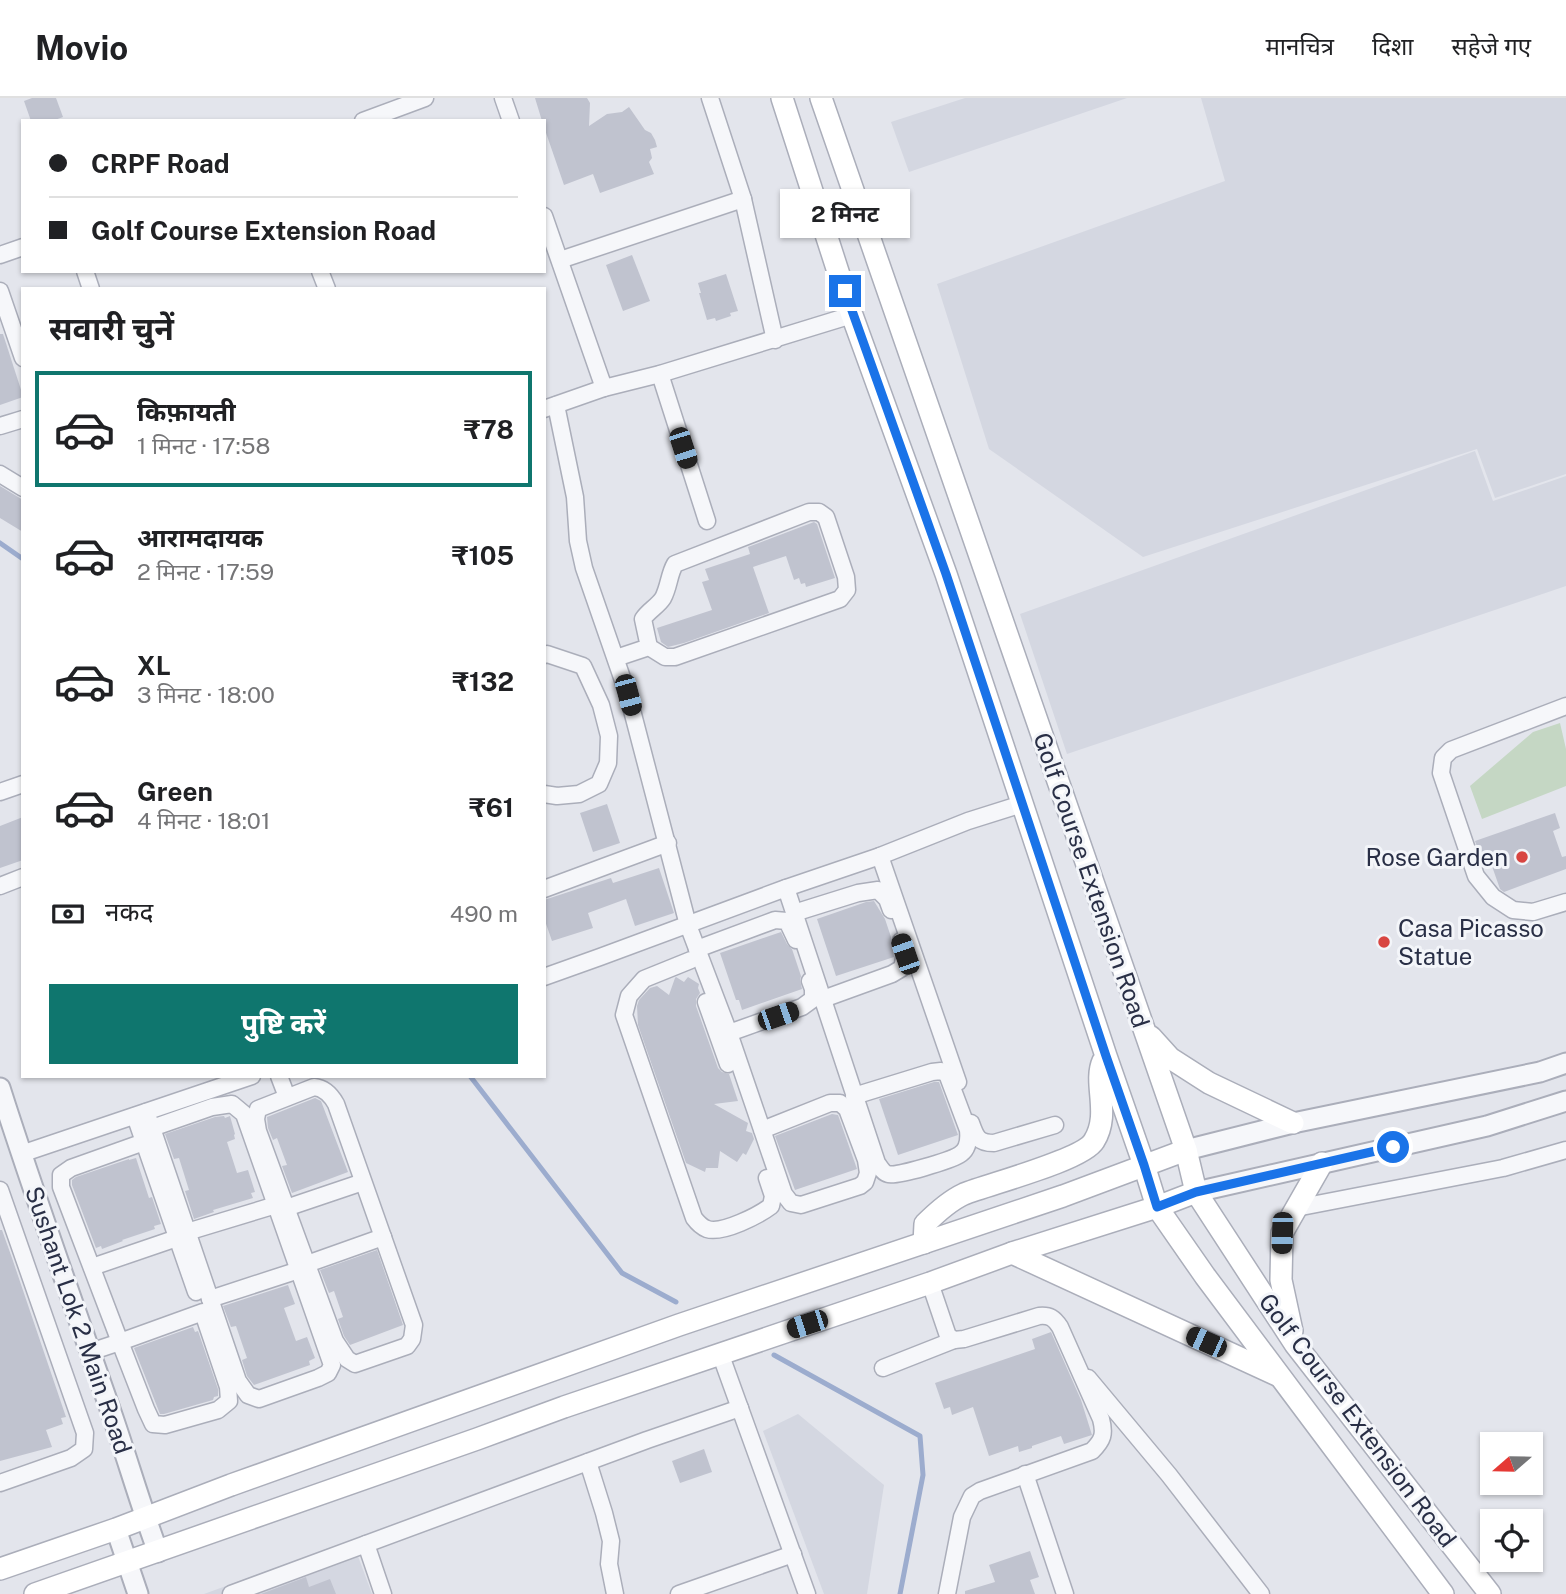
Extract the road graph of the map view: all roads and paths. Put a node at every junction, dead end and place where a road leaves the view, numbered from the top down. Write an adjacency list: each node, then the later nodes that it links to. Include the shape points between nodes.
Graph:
1 (425, 98): 6 (street)
2 (503, 98): 7 (street)
3 (710, 98): 8 (street)
4 (782, 98): 14 (main road, Golf Course Extension Road)
5 (821, 98): 47 (main road, Golf Course Extension Road)
6 (368, 119)
7 (510, 119)
8 (743, 199): 12 (street); 15 (street)
9 (546, 222): 12 (street)
10 (21, 248): 11 (street)
11 (0, 255)
12 (560, 260): 18 (street)
13 (0, 291): 16 (street)
14 (852, 315): 15 (street); 34 (main road, Golf Course Extension Road, via 946,574)
15 (775, 340): 17 (street)
16 (21, 352)
17 (660, 374): 18 (street); 24 (street)
18 (604, 388): 19 (street)
19 (550, 407): 27 (street, via 575,497 584,568)
20 (21, 420): 21 (street)
21 (0, 426)
22 (0, 474): 23 (street)
23 (21, 487)
24 (707, 521)
25 (649, 647): 25 (street, via 675,657 840,599 847,590 846,578 826,517 809,512 675,564 662,600 643,619); 27 (street)
26 (546, 654): 29 (street, via 583,666)
27 (616, 658): 28 (street)
28 (628, 695): 29 (street); 35 (street)
29 (601, 705): 33 (street, via 609,736 608,763 599,784 579,794)
30 (1566, 706): 41 (street, via 1451,750 1443,758 1441,773 1476,876 1493,897 1513,910 1533,912)
31 (21, 784): 32 (street)
32 (0, 792)
33 (546, 794)
34 (1022, 804): 36 (street); 49 (main road, Golf Course Extension Road)
35 (668, 844): 40 (street); 43 (street)
36 (880, 856): 39 (street); 59 (street, via 976,1137 994,1143)
37 (21, 878): 38 (street)
38 (0, 886)
39 (786, 887): 42 (street); 43 (street)
40 (546, 888)
41 (1566, 902)
42 (794, 913): 46 (street); 46 (street, via 858,892 878,890 887,899 905,954 902,968)
43 (683, 926): 44 (street); 45 (street)
44 (694, 954): 44 (street, via 644,979 629,996 624,1015 694,1218 708,1230 760,1215 771,1206 773,1196); 48 (street); 48 (street, via 775,920 787,922 793,932 813,999)
45 (546, 975)
46 (823, 999): 54 (street)
47 (1145, 1030): 58 (main road, via 1170,1058 1209,1083); 62 (main road, Golf Course Extension Road)
48 (729, 1032): 60 (street)
49 (1106, 1056): 66 (main road, Golf Course Extension Road); 75 (main road, via 1101,1067 1101,1119 1089,1147 943,1206 925,1224)
50 (1566, 1063): 58 (street)
51 (246, 1078): 57 (street)
52 (280, 1078): 55 (street)
53 (0, 1088): 64 (street, Sushant Lok 2 Main Road)
54 (854, 1096): 54 (street, via 877,1163 887,1174 961,1155 967,1146 968,1130 947,1074 941,1071)
55 (288, 1097): 67 (street, via 314,1087 327,1091 336,1104); 70 (street, via 258,1109 256,1119)
56 (1566, 1101): 65 (street, via 1487,1126)
57 (141, 1114): 61 (street); 64 (street)
58 (1293, 1122): 62 (street)
59 (1055, 1125)
60 (762, 1130): 60 (street, via 840,1103 847,1109 866,1160 865,1182 800,1205 791,1203 783,1194)
61 (148, 1135): 70 (street, via 212,1107 232,1104 244,1114); 73 (street); 77 (street, via 61,1175 61,1187)
62 (1186, 1150): 66 (main road); 68 (main road, Golf Course Extension Road)
63 (1566, 1150): 72 (street, via 1503,1168)
64 (21, 1154): 84 (street, Sushant Lok 2 Main Road)
65 (1322, 1163): 68 (street); 72 (main road)
66 (1144, 1165): 71 (main road, Golf Course Extension Road); 75 (main road)
67 (363, 1181): 70 (street); 74 (street)
68 (1196, 1192): 71 (main road); 83 (main road, Golf Course Extension Road)
69 (1, 1198): 92 (street, via 85,1433 83,1449 71,1458)
70 (281, 1206): 73 (street); 78 (street)
71 (1157, 1207): 76 (main road); 88 (main road, Golf Course Extension Road)
72 (1296, 1208): 83 (main road, via 1282,1233 1281,1280)
73 (182, 1235): 77 (street); 80 (street)
74 (383, 1237): 78 (street); 78 (street, via 414,1325 407,1346 355,1364 347,1359)
75 (924, 1243): 93 (main road, via 679,1325)
76 (1012, 1253): 79 (main road); 88 (main road)
77 (92, 1267): 82 (street)
78 (303, 1267): 80 (street); 80 (street, via 332,1365 318,1378 259,1399 248,1395)
79 (930, 1283): 81 (street, via 948,1336); 85 (main road)
80 (206, 1306): 82 (street); 82 (street, via 228,1387 229,1401 218,1410 165,1425 153,1424)
81 (954, 1340): 86 (street, via 1047,1315 1060,1327); 87 (street)
82 (121, 1342): 84 (street)
83 (1295, 1344): 98 (main road, Golf Course Extension Road)
84 (90, 1352): 93 (street, Sushant Lok 2 Main Road)
85 (720, 1353): 89 (street); 96 (main road)
86 (1075, 1363): 91 (street, via 1101,1419 1104,1430 1099,1443 1092,1451); 111 (street)
87 (883, 1368)
88 (1279, 1376): 101 (main road, Golf Course Extension Road)
89 (740, 1408): 90 (street); 97 (street)
90 (588, 1462): 95 (street); 106 (street, via 611,1541 609,1564)
91 (1025, 1474): 109 (street, via 972,1496 962,1517); 110 (street)
92 (0, 1483)
93 (145, 1517): 94 (main road); 96 (street, Sushant Lok 2 Main Road)
94 (116, 1528): 99 (street); 100 (main road)
95 (366, 1544): 104 (street); 105 (street)
96 (158, 1552): 99 (main road)
97 (793, 1554): 107 (street); 108 (street)
98 (1462, 1558): 101 (main road); 112 (main road, Golf Course Extension Road)
99 (127, 1562): 102 (main road); 103 (street)
100 (0, 1569)
101 (1439, 1588)
102 (35, 1594)
103 (138, 1594)
104 (231, 1594)
105 (383, 1594)
106 (615, 1594)
107 (679, 1594)
108 (807, 1594)
109 (947, 1594)
110 (1065, 1594)
111 (1261, 1594)
112 (1490, 1594)

